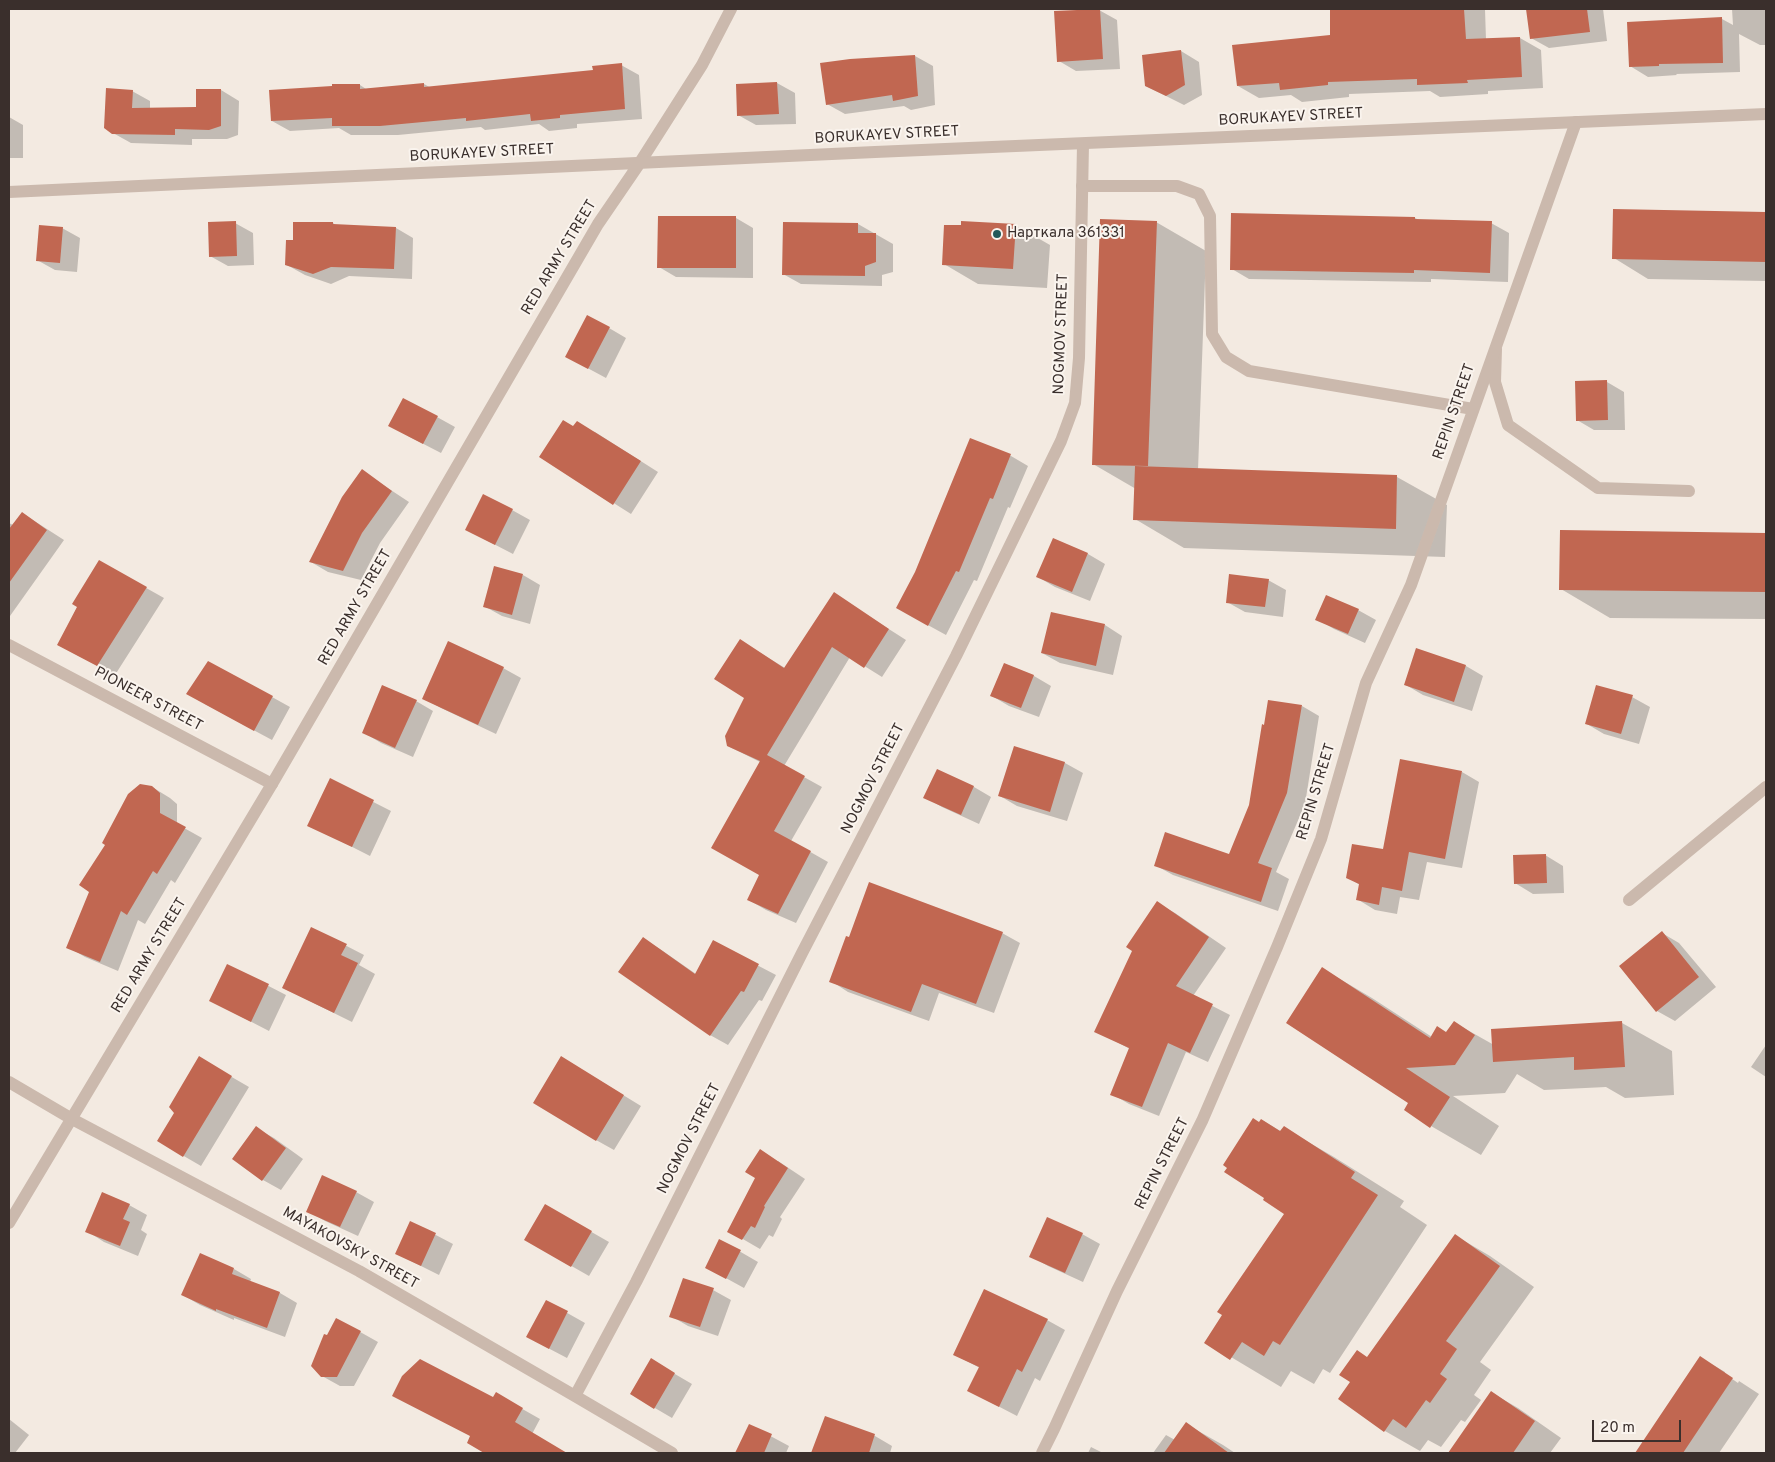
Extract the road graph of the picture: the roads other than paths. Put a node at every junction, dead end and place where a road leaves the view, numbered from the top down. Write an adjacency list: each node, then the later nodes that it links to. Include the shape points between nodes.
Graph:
1 (731, 9): 5 (street, RED ARMY STREET, via 702,65)
2 (1766, 114): 3 (street, BORUKAYEV STREET)
3 (1576, 122): 4 (street, BORUKAYEV STREET); 8 (street, REPIN STREET)
4 (1083, 144): 5 (street, BORUKAYEV STREET); 6 (street, NOGMOV STREET)
5 (638, 164): 7 (street, BORUKAYEV STREET); 12 (street, RED ARMY STREET, via 598,224)
6 (1082, 186): 9 (street, via 1177,186 1199,194 1210,216 1212,334 1226,357 1249,372); 18 (street, NOGMOV STREET, via 1079,358 1075,403 1061,441 956,656)
7 (9, 192)
8 (1496, 344): 9 (street, REPIN STREET); 10 (street, via 1496,382 1508,425 1598,488)
9 (1474, 409): 20 (street, REPIN STREET, via 1411,585 1366,683 1321,839 1280,941 1202,1121 1117,1291)
10 (1690, 491)
11 (9, 645): 12 (street, PIONEER STREET)
12 (272, 784): 16 (street, RED ARMY STREET)
13 (1766, 787): 14 (street)
14 (1629, 900)
15 (9, 1082): 16 (street, MAYAKOVSKY STREET)
16 (72, 1119): 17 (street, RED ARMY STREET); 18 (street, MAYAKOVSKY STREET, via 359,1271)
17 (9, 1224)
18 (576, 1396): 19 (street, MAYAKOVSKY STREET)
19 (672, 1453)
20 (1042, 1453)

